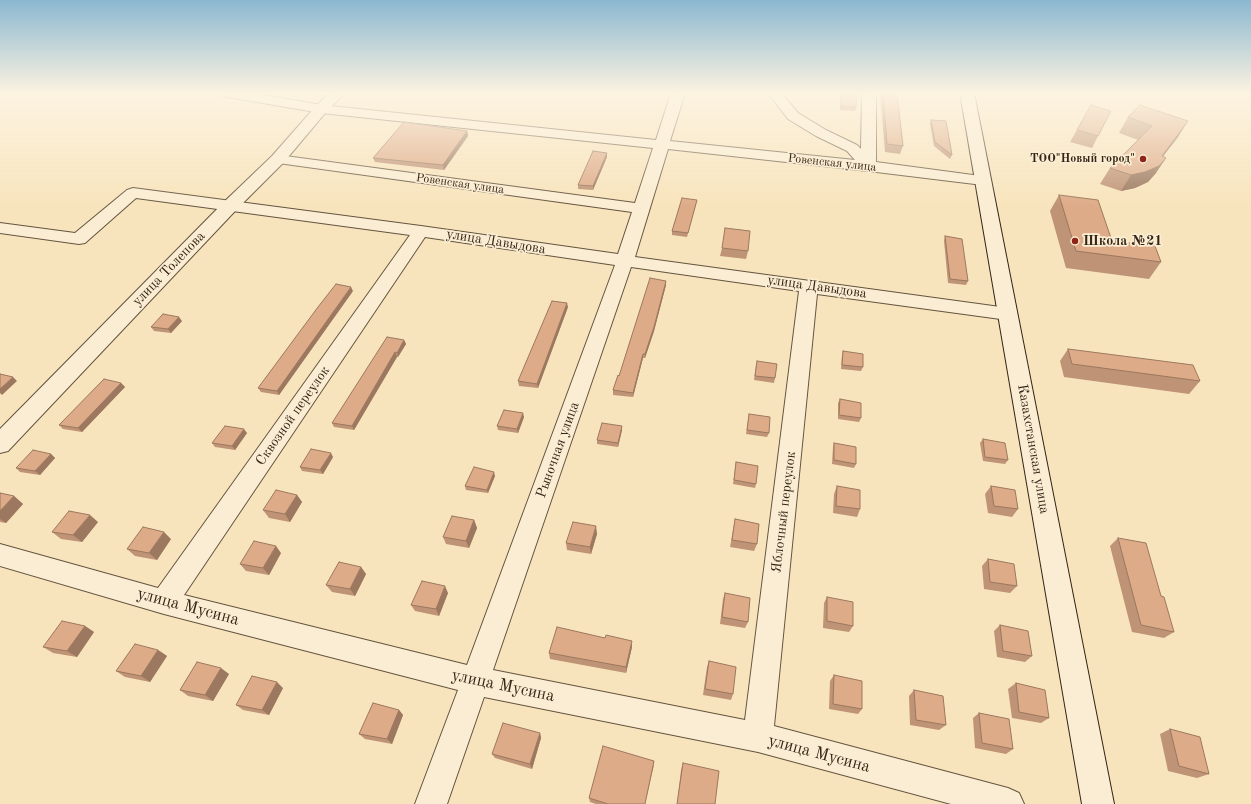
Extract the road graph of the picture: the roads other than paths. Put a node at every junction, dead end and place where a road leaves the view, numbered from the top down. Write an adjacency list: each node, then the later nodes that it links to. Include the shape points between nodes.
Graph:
1 (303, 131): 8 (main road, улица Толепова)
2 (524, 131): 7 (street, Ровенская улица)
3 (665, 131): 7 (street, Рыночная улица)
4 (817, 131): 9 (street, via 852,148)
5 (868, 131): 9 (street)
6 (974, 131): 10 (main road, Казахстанская улица)
7 (660, 145): 9 (street, Ровенская улица); 12 (street, Рыночная улица)
8 (278, 159): 11 (main road, улица Толепова); 12 (street, Ровенская улица)
9 (868, 166): 10 (street, Ровенская улица)
10 (983, 180): 17 (main road, Казахстанская улица)
11 (231, 205): 13 (street, улица Давыдова, via 133,193 79,239); 14 (street, улица Давыдова); 18 (main road, улица Толепова)
12 (642, 209): 15 (street, Рыночная улица)
13 (0, 228)
14 (421, 231): 15 (street, улица Давыдова); 20 (street, Сквозной переулок)
15 (625, 262): 16 (street, улица Давыдова); 21 (street, Рыночная улица)
16 (809, 286): 17 (street, улица Давыдова); 22 (street, Яблочный переулок)
17 (1008, 314): 25 (main road, Казахстанская улица)
18 (0, 444)
19 (0, 554): 20 (street, улица Мусина)
20 (164, 602): 21 (street, улица Мусина)
21 (476, 681): 22 (street, улица Мусина); 23 (street, Рыночная улица)
22 (758, 737): 24 (street, улица Мусина)
23 (431, 804)
24 (1008, 804)
25 (1098, 804)

